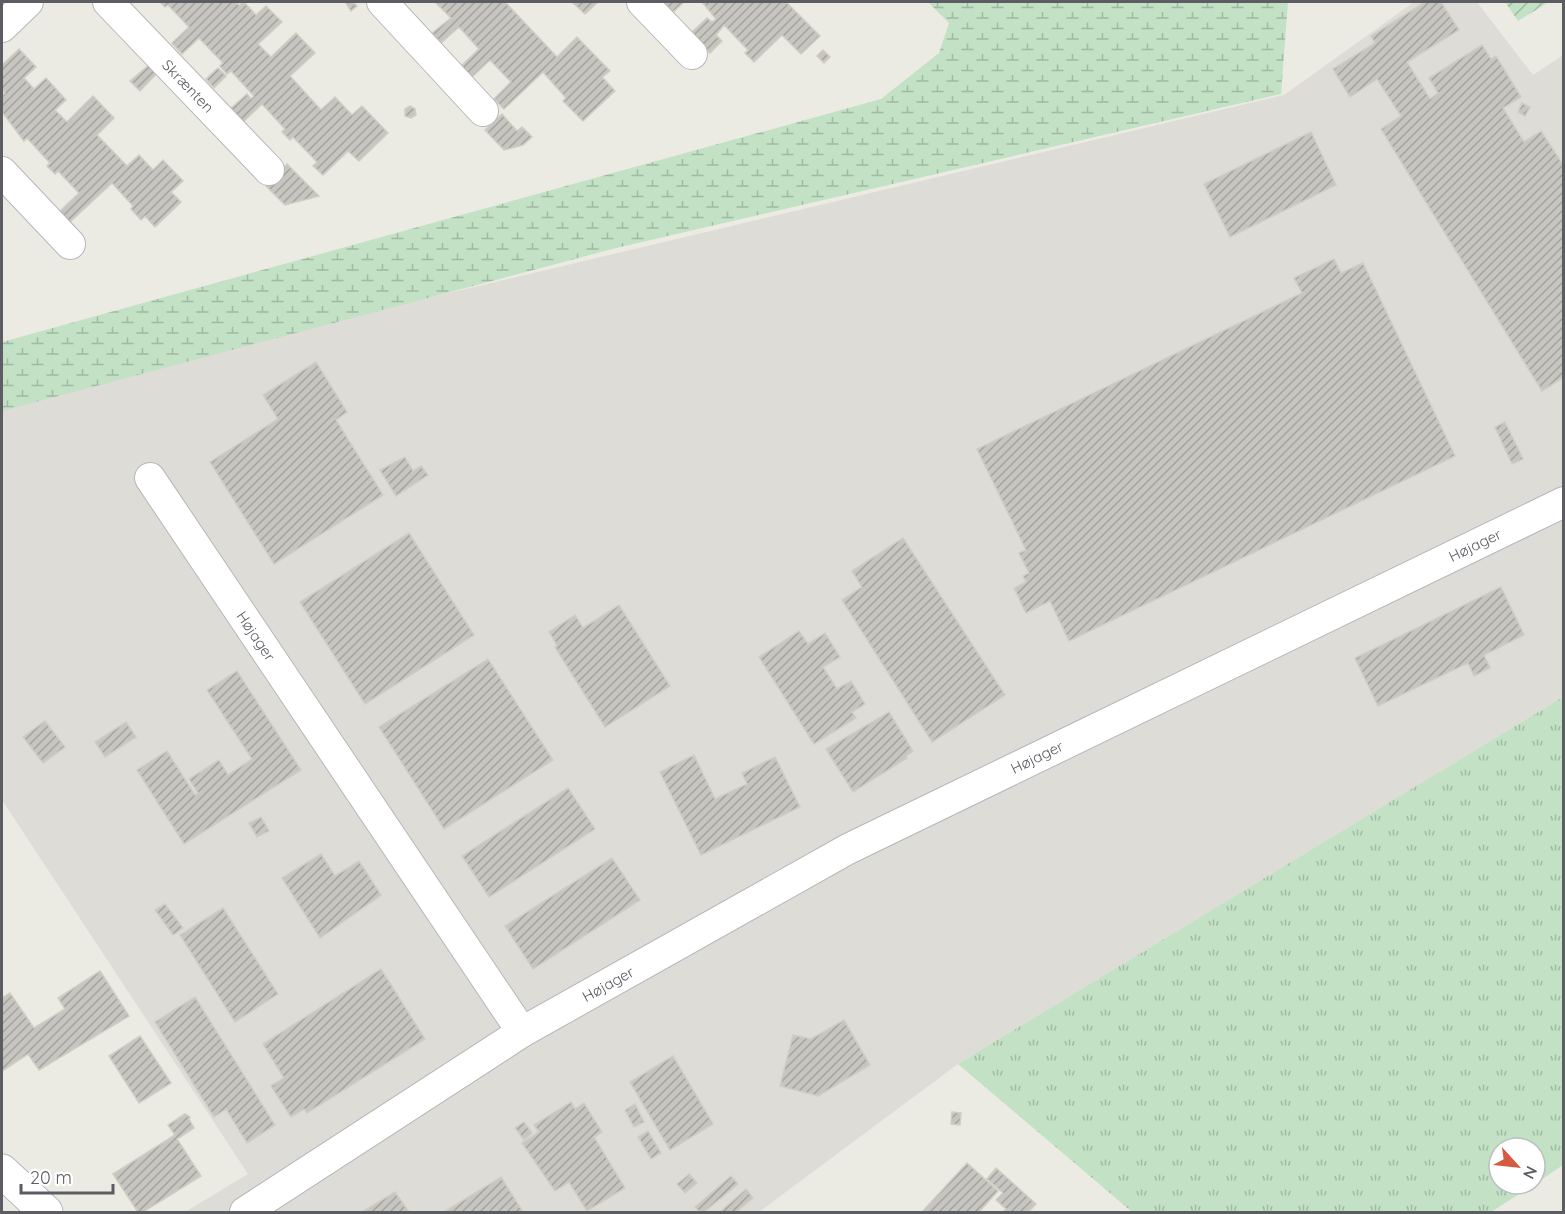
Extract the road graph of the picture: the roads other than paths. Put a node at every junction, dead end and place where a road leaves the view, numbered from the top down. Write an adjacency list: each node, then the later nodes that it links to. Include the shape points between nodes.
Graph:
1 (28, 2): 5 (street)
2 (108, 2): 8 (street, Skrænten)
3 (382, 2): 7 (street)
4 (642, 2): 6 (street)
5 (2, 27)
6 (692, 54)
7 (483, 111)
8 (269, 170)
9 (2, 172): 10 (street)
10 (70, 244)
11 (150, 478): 13 (street, Højager)
12 (1563, 502): 13 (street, Højager, via 848,849)
13 (522, 1032): 16 (street, Højager)
14 (2, 1171): 15 (street)
15 (46, 1212)
16 (245, 1212)

